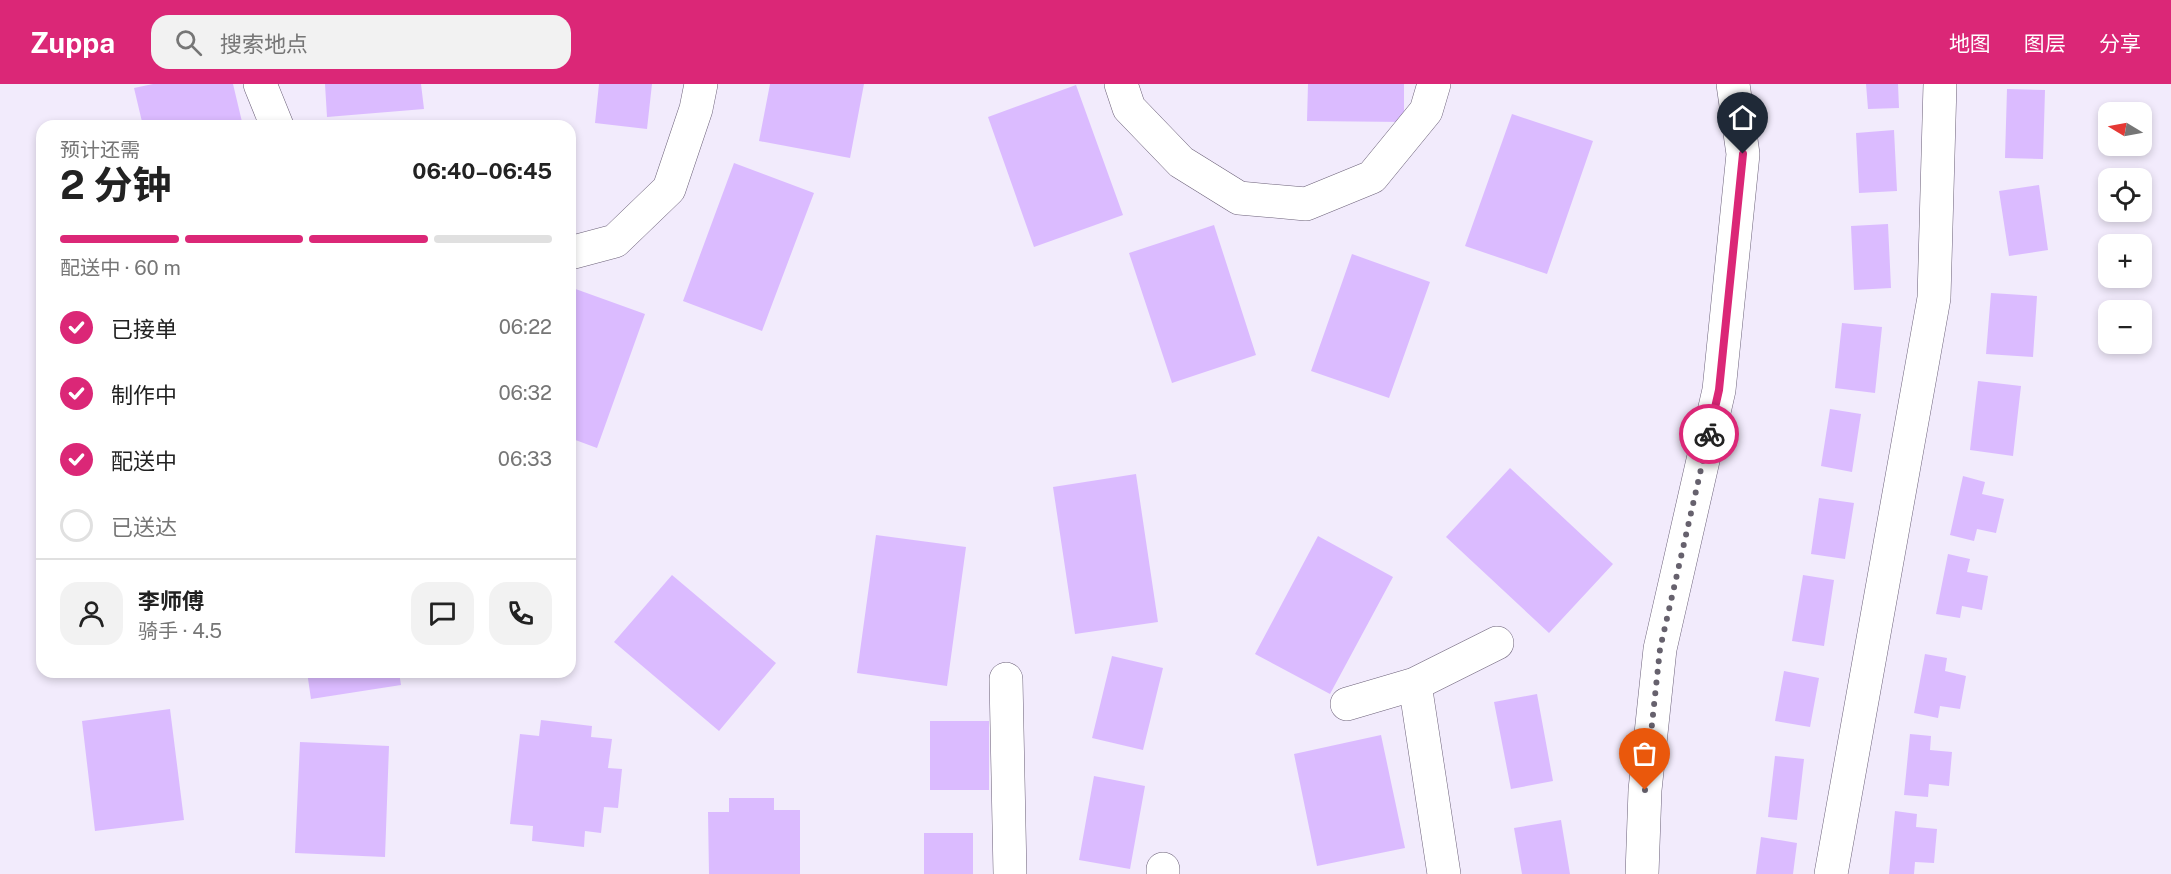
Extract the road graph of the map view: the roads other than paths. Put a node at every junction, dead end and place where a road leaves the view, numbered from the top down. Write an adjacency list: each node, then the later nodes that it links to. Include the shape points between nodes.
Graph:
1 (260, 84): 7 (street)
2 (701, 84): 8 (street, via 669,189 615,241)
3 (1121, 84): 4 (street, via 1129,108 1181,162 1239,198 1306,204 1372,177 1426,111)
4 (1434, 84)
5 (1733, 84): 15 (street, via 1743,154 1719,390 1660,649 1645,790)
6 (1940, 84): 16 (street, via 1934,298)
7 (275, 120)
8 (576, 251)
9 (1497, 643): 11 (street)
10 (1006, 679): 13 (street)
11 (1415, 684): 12 (street); 14 (street)
12 (1347, 704)
13 (1010, 874)
14 (1444, 874)
15 (1642, 874)
16 (1831, 874)

